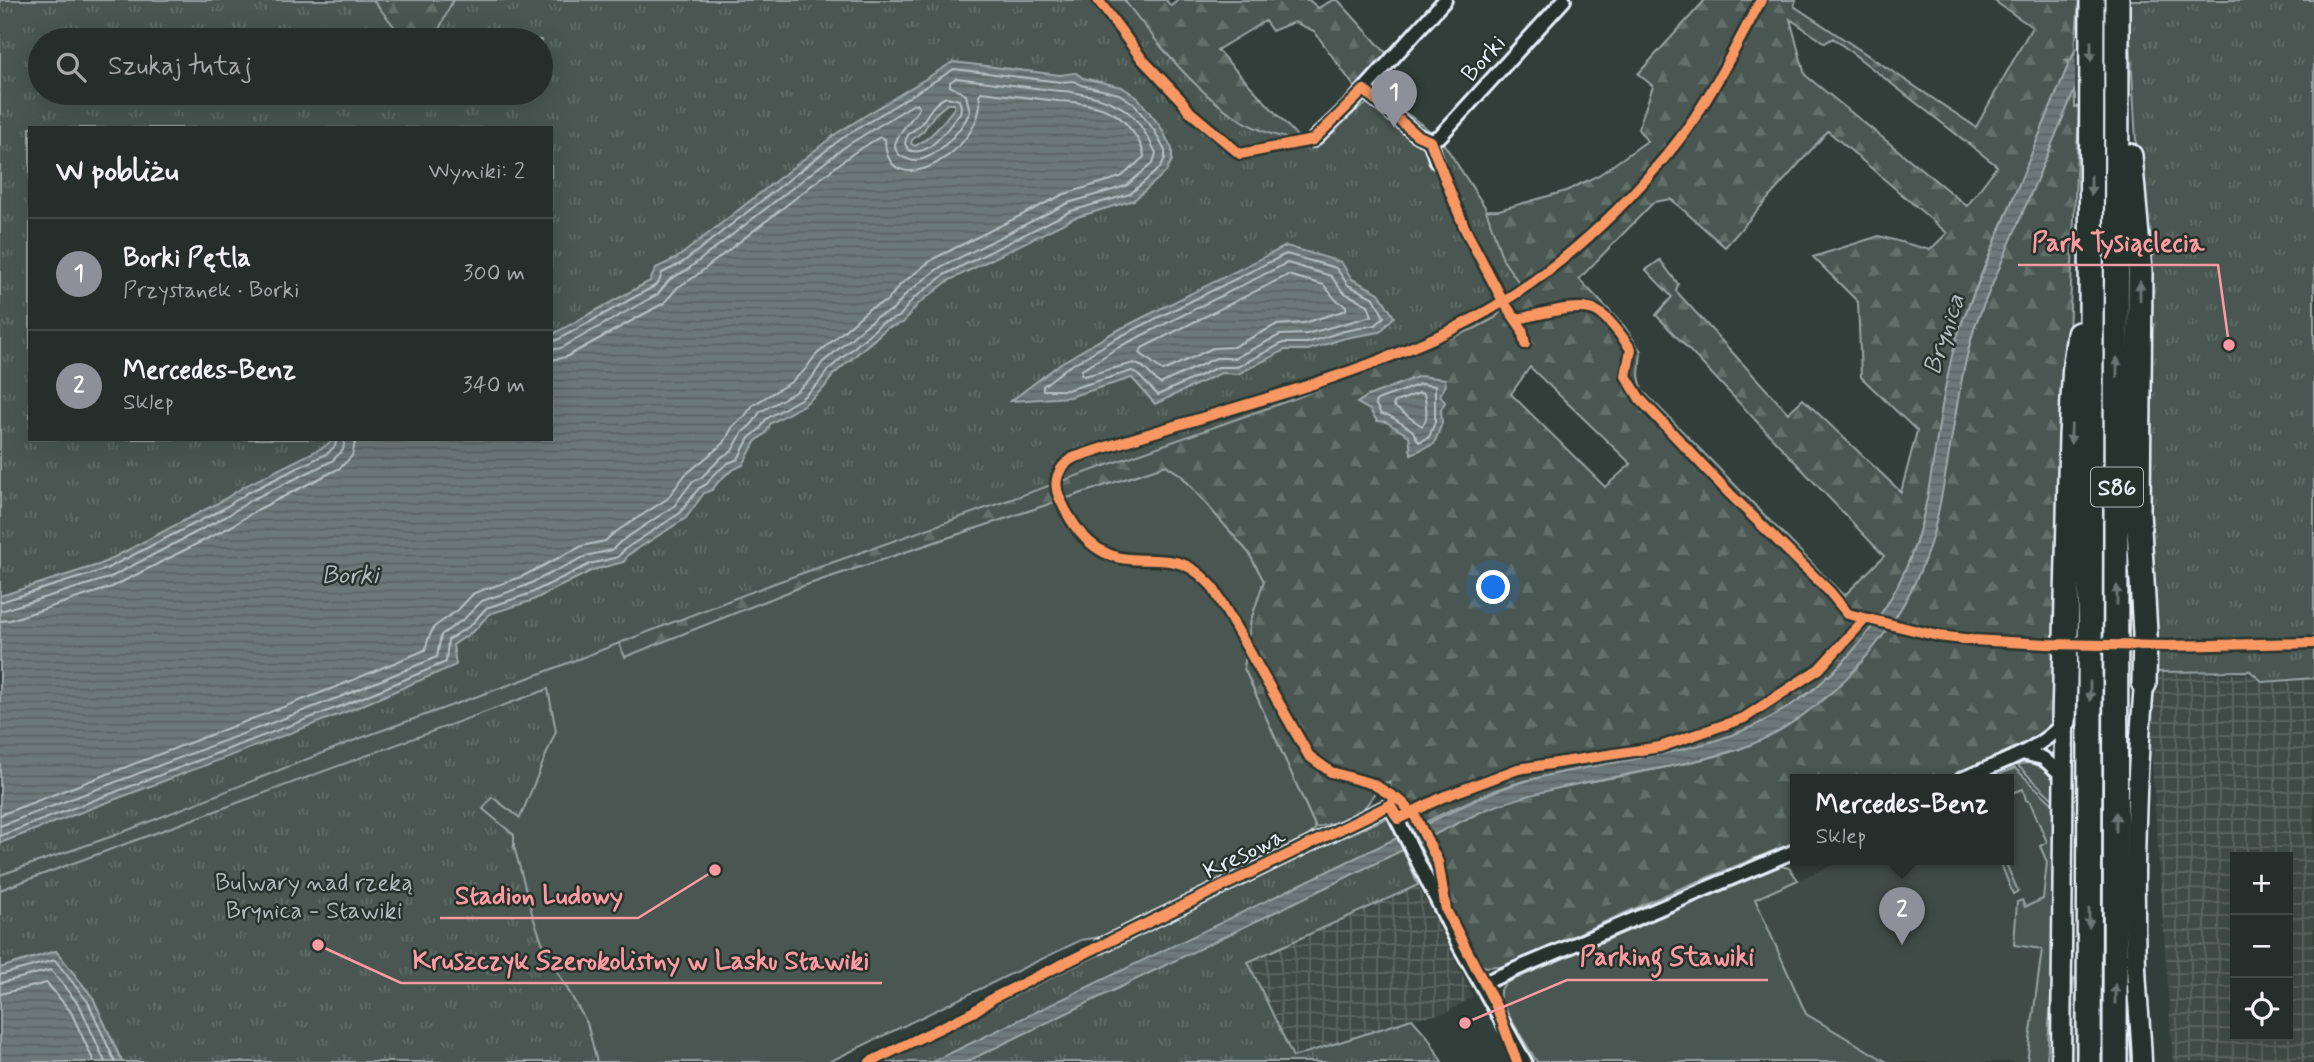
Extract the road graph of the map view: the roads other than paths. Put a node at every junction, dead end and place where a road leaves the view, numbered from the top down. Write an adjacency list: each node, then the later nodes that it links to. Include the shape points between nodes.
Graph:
1 (1445, 0): 6 (street)
2 (1564, 0): 8 (street, Borki, via 1441,135)
3 (2092, 0): 10 (highway, S86, one-way to 10)
4 (2117, 9): 5 (highway, S86)
5 (2117, 84): 11 (highway, one-way to 5, via 2138,512 2140,271 2129,125); 22 (highway, S86, one-way to 5)
6 (1364, 90): 7 (street); 8 (street)
7 (1313, 140)
8 (1430, 141): 9 (street)
9 (1437, 162)
10 (2091, 244): 12 (highway, one-way to 12, via 2074,375); 21 (highway, S86, one-way to 21)
11 (2144, 684): 23 (main road, via 2137,760 2136,878)
12 (2064, 722): 13 (street, via 2036,747); 15 (main road)
13 (2021, 753): 14 (street); 15 (street, via 2043,758)
14 (1973, 774)
15 (2063, 776): 20 (main road)
16 (1790, 852): 18 (street)
17 (1100, 946): 18 (street, Kresowa, via 1390,805)
18 (1481, 984): 19 (street, Kresowa)
19 (1525, 1062)
20 (2061, 1062)
21 (2089, 1062)
22 (2115, 1062)
23 (2142, 1062)

